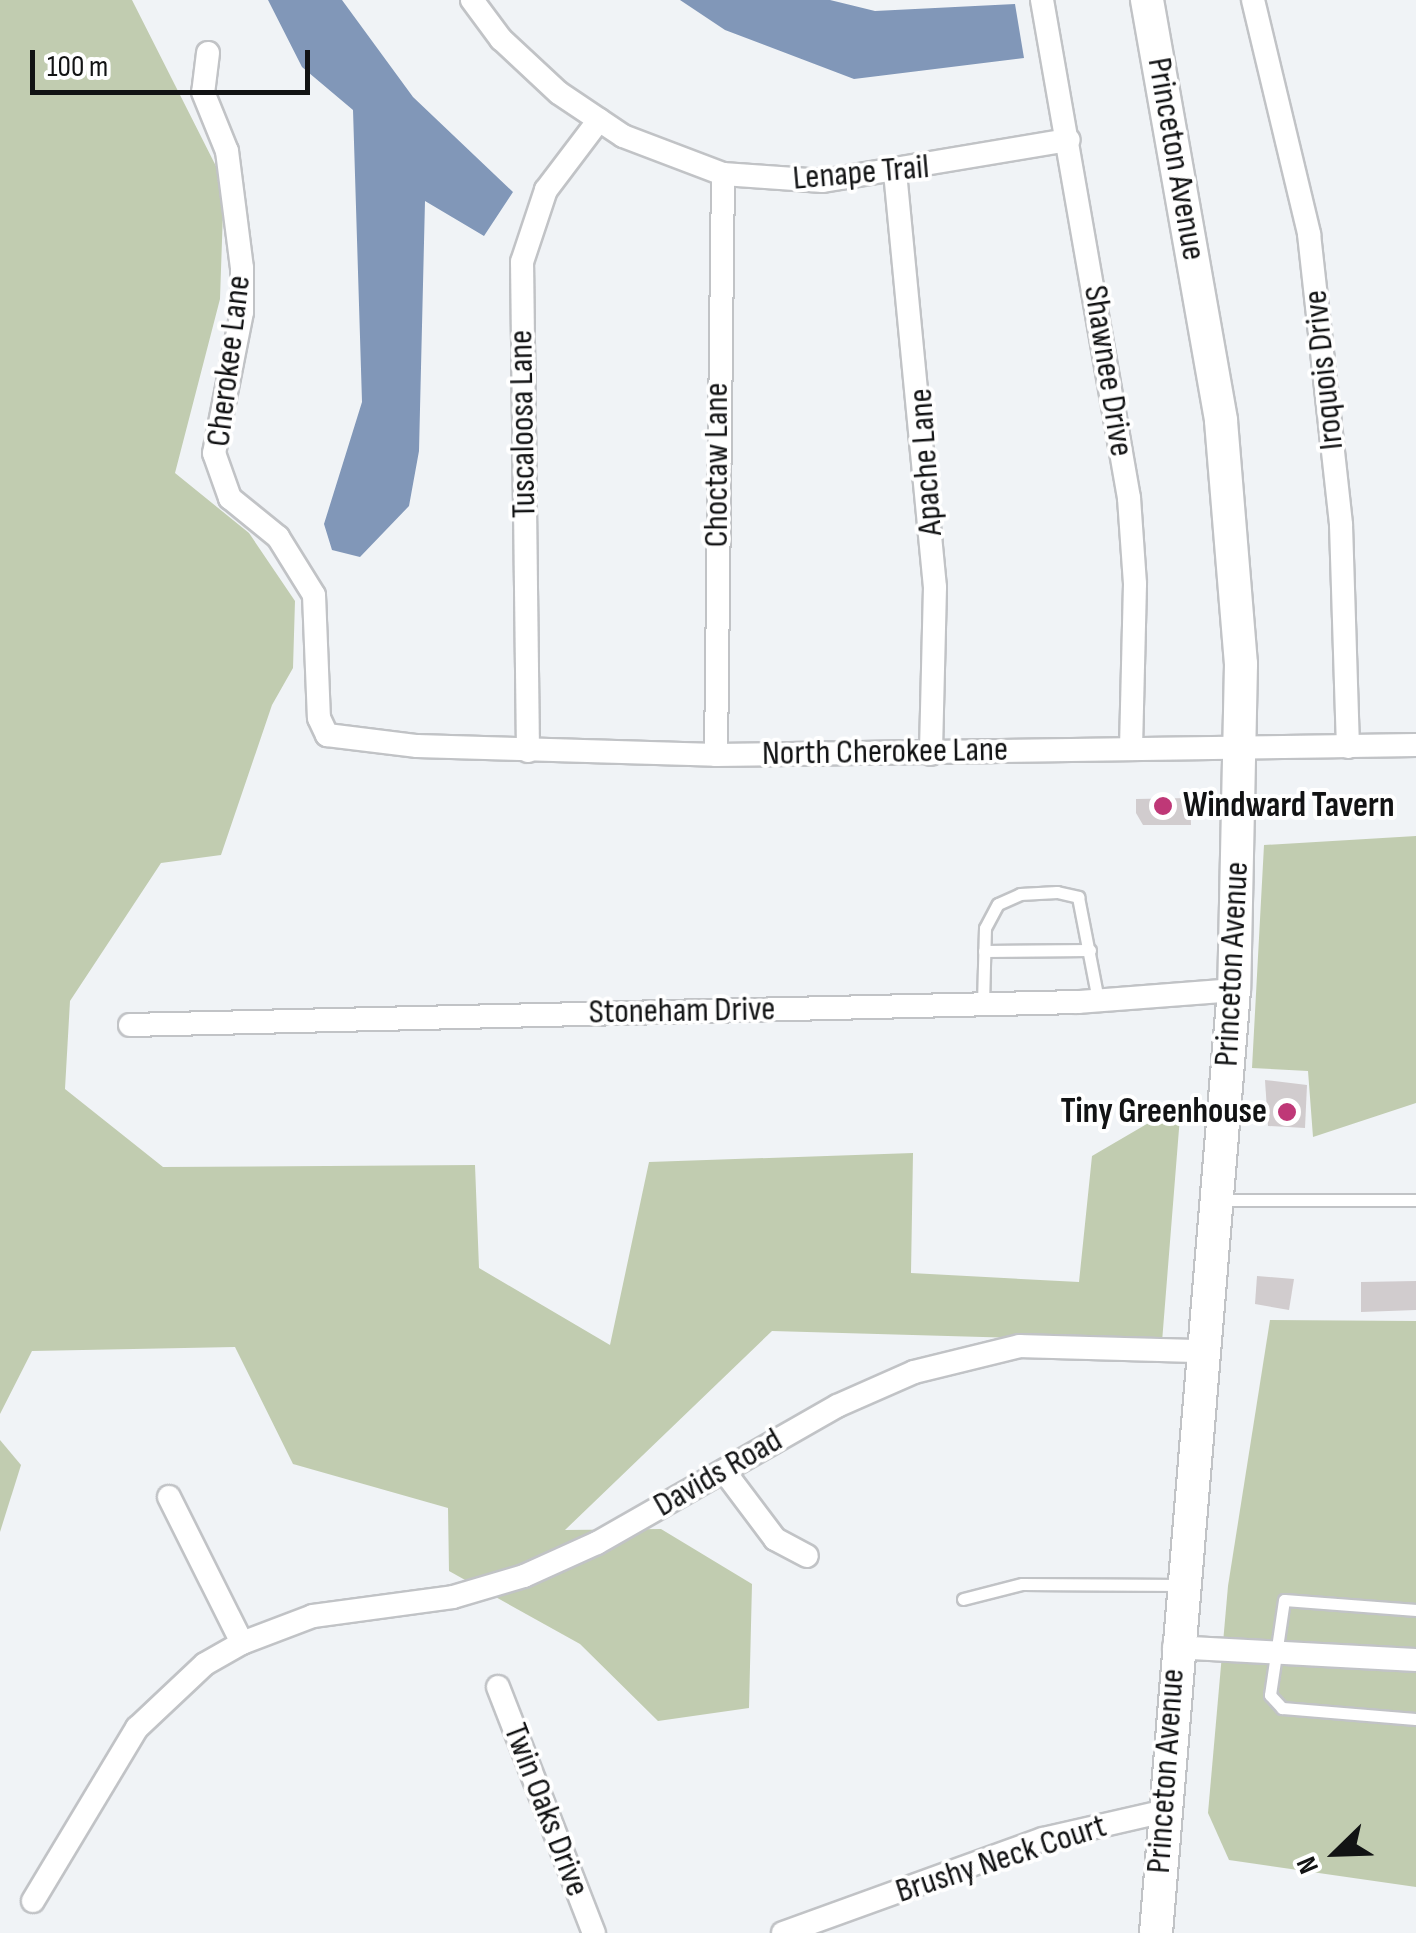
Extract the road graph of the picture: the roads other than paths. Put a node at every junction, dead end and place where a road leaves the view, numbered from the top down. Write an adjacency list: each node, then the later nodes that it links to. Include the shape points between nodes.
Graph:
1 (472, 0): 6 (street, Lenape Trail, via 544,79)
2 (1042, 0): 7 (street, Shawnee Drive)
3 (1148, 0): 13 (main road, Princeton Avenue, via 1221,421 1235,554)
4 (1252, 0): 12 (street, Iroquois Drive, via 1310,234 1341,525)
5 (208, 53): 14 (street, Cherokee Lane, via 204,92 227,151 242,268 242,312 214,453 230,498 278,537 314,595 319,718 327,735 354,740)
6 (599, 120): 9 (street, Lenape Trail, via 678,160); 14 (street, Tuscaloosa Lane, via 546,190 522,262)
7 (1069, 140): 8 (street, Lenape Trail); 10 (street, Shawnee Drive, via 1129,498 1135,584)
8 (895, 172): 9 (street, Lenape Trail, via 823,182); 15 (street, Apache Lane, via 935,586)
9 (723, 174): 16 (street, Choctaw Lane)
10 (1131, 745): 13 (street, North Cherokee Lane); 15 (street, North Cherokee Lane)
11 (1416, 745): 12 (street)
12 (1348, 747): 13 (street)
13 (1242, 749): 19 (main road, Princeton Avenue)
14 (528, 751): 16 (street, North Cherokee Lane)
15 (931, 754): 16 (street, North Cherokee Lane)
16 (716, 756)
17 (1090, 950): 18 (lane); 18 (lane, via 1078,898 1057,892 1020,894 998,904 984,928); 20 (lane)
18 (984, 952): 21 (lane)
19 (1234, 990): 20 (street, Stoneham Drive); 23 (main road, Princeton Avenue)
20 (1098, 1000): 21 (street, Stoneham Drive)
21 (983, 1004): 22 (street, Stoneham Drive)
22 (130, 1026)
23 (1215, 1200): 24 (lane); 25 (main road, Princeton Avenue)
24 (1416, 1200)
25 (1202, 1351): 26 (street, Davids Road, via 1020,1346 959,1358 838,1406); 29 (main road, Princeton Avenue)
26 (724, 1471): 28 (street, via 774,1540); 32 (street, Davids Road, via 524,1576 452,1597 313,1616)
27 (169, 1497): 32 (street)
28 (806, 1556)
29 (1181, 1585): 30 (lane, via 1022,1584); 33 (main road, Princeton Avenue)
30 (963, 1599)
31 (1416, 1610): 34 (lane, via 1284,1600)
32 (242, 1643): 39 (street, via 204,1664 137,1728)
33 (1174, 1647): 34 (street); 38 (main road, Princeton Avenue)
34 (1272, 1648): 35 (street); 37 (lane, via 1270,1695 1282,1708)
35 (1416, 1660)
36 (498, 1687): 40 (street, Twin Oaks Drive)
37 (1416, 1720)
38 (1165, 1811): 41 (street, Brushy Neck Court, via 1043,1839); 42 (main road, Princeton Avenue)
39 (33, 1901)
40 (594, 1933)
41 (782, 1933)
42 (1156, 1933)

